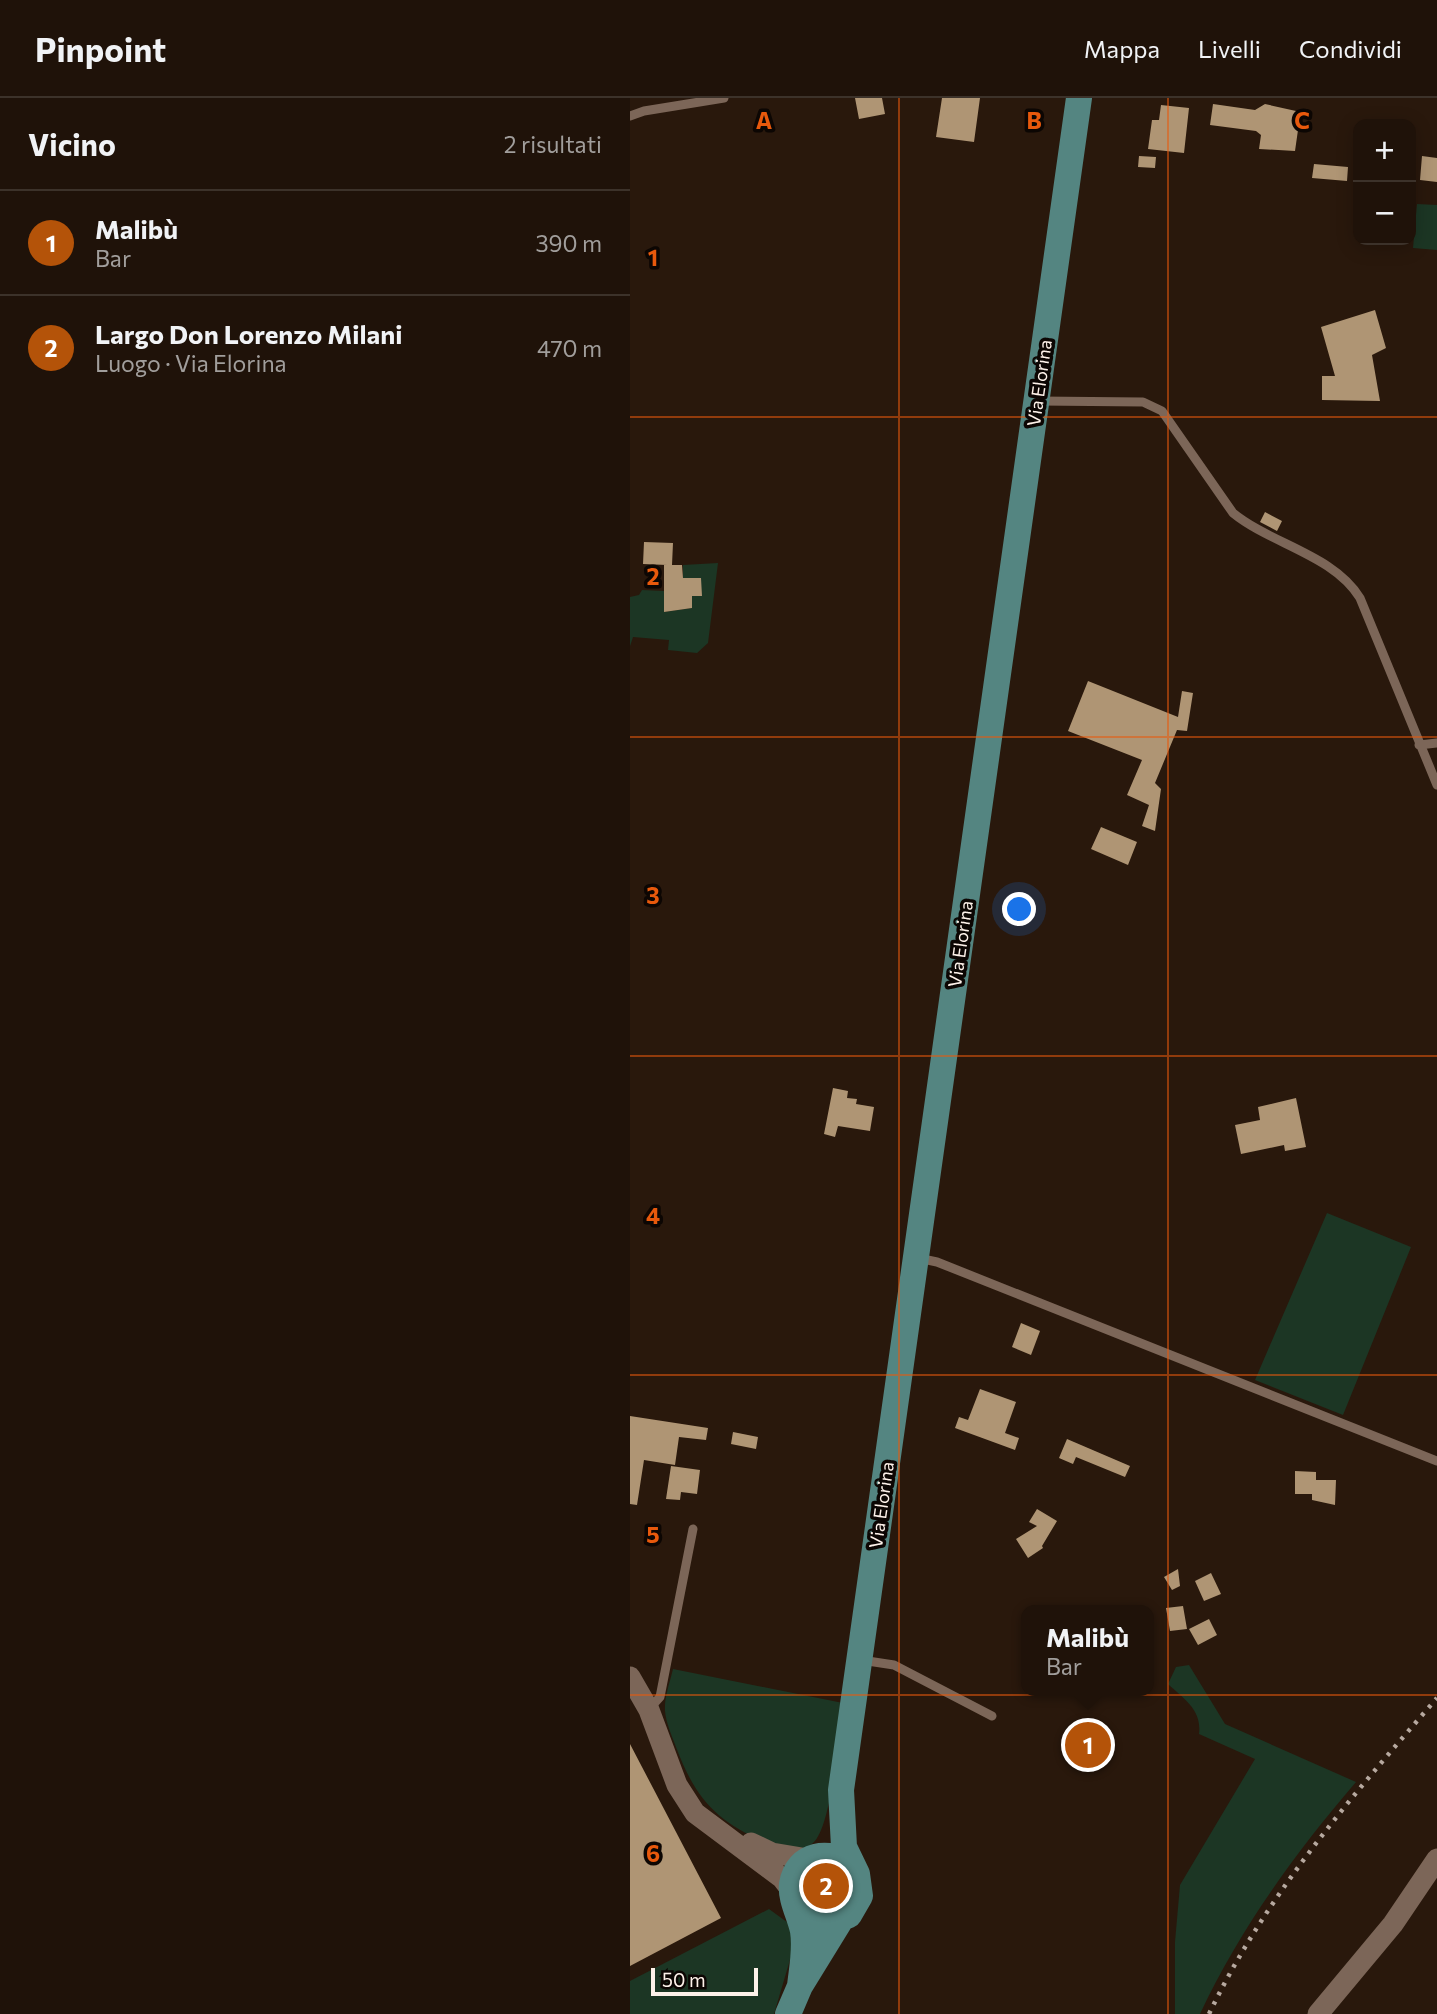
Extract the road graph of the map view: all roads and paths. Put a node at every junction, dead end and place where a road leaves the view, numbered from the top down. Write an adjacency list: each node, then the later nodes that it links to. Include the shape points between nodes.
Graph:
1 (724, 98): 3 (lane)
2 (1080, 98): 4 (main road, Via Elorina)
3 (630, 116)
4 (1037, 401): 6 (lane, via 1143,402 1162,411 1233,513 1248,526 1331,569 1355,590); 8 (main road, Via Elorina)
5 (1437, 743): 6 (lane)
6 (1419, 745): 7 (lane)
7 (1437, 785)
8 (916, 1257): 9 (lane); 11 (main road, Via Elorina)
9 (1437, 1461)
10 (693, 1529): 13 (lane, via 660,1697)
11 (860, 1660): 14 (lane, via 894,1665); 15 (main road, Via Elorina)
12 (630, 1677): 13 (street)
13 (649, 1710): 16 (street, via 685,1800 709,1825)
14 (992, 1716)
15 (841, 1790): 17 (main road); 19 (main road, via 844,1847)
16 (732, 1838): 17 (street, via 772,1853); 20 (street, via 782,1878)
17 (811, 1858): 19 (main road, via 833,1855); 20 (main road, via 795,1873)
18 (1437, 1859): 24 (street, via 1393,1924)
19 (851, 1865): 21 (main road, via 860,1896)
20 (795, 1900): 21 (main road, via 817,1922); 22 (main road, via 804,1942)
21 (840, 1921): 22 (main road)
22 (800, 1986): 23 (main road)
23 (788, 2014)
24 (1318, 2014)

